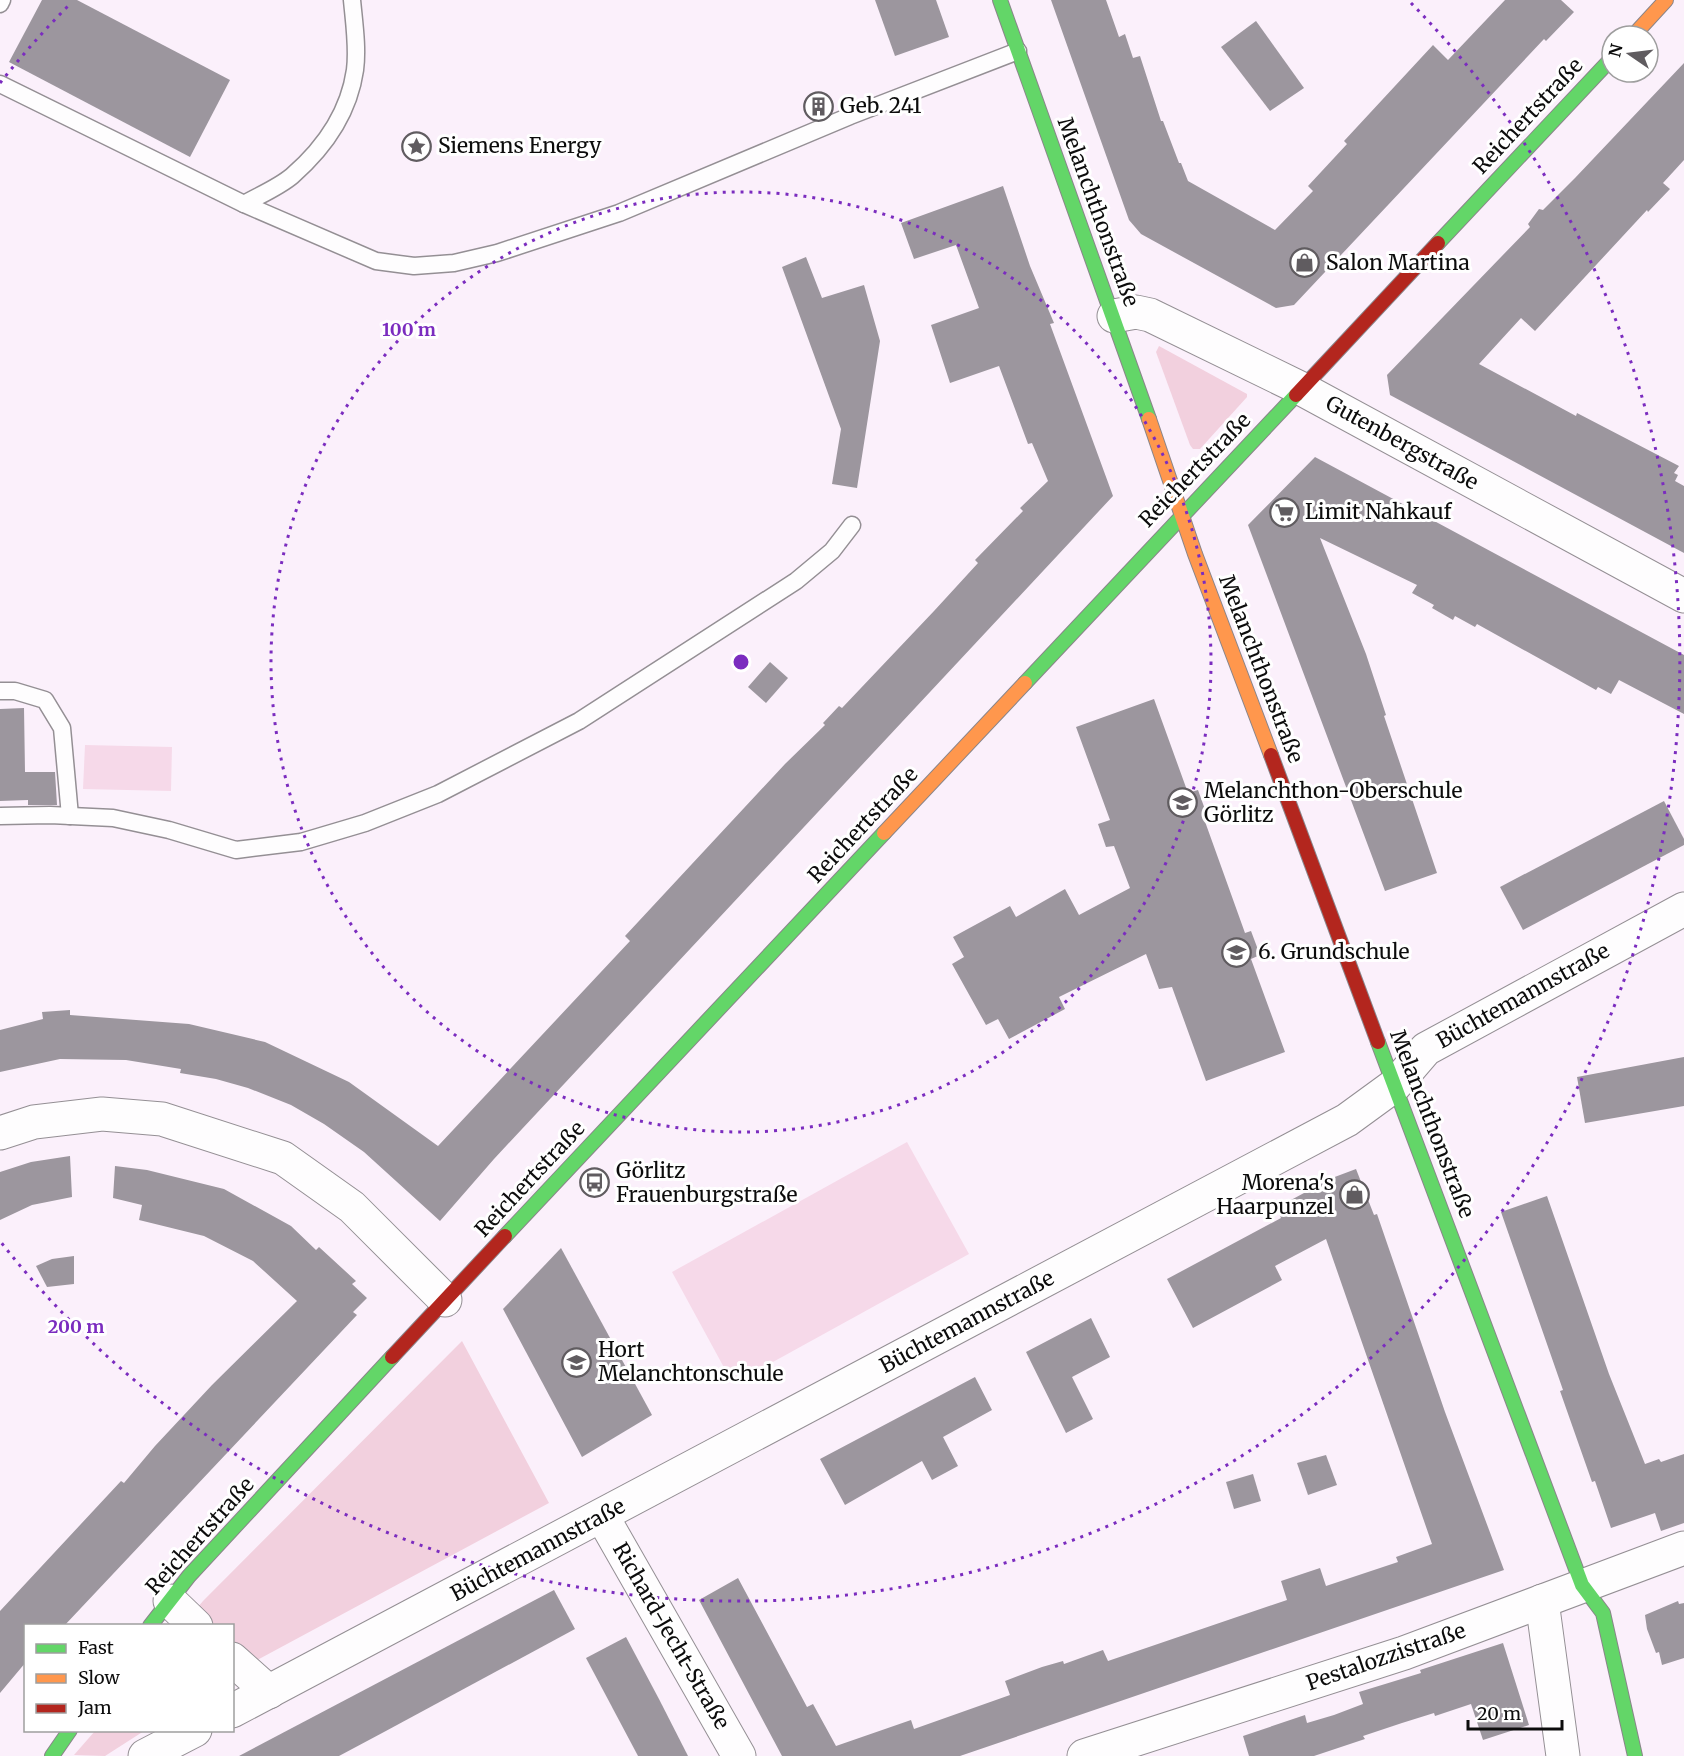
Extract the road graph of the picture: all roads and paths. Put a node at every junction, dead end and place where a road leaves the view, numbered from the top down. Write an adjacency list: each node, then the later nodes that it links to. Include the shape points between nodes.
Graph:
1 (352, 0): 8 (lane, via 355,69 344,110 320,147 291,177)
2 (1000, 0): 5 (main road, Melanchthonstraße)
3 (1666, 0): 4 (main road)
4 (1643, 24)
5 (1018, 51): 8 (lane, via 619,213 497,253 454,262 414,266 376,261); 9 (main road, Melanchthonstraße)
6 (1600, 71): 10 (main road, Reichertstraße)
7 (0, 84): 8 (lane)
8 (244, 204)
9 (1113, 316): 10 (street, Gutenbergstraße, via 1136,312 1150,315); 11 (main road, Melanchthonstraße)
10 (1302, 389): 11 (main road, Reichertstraße); 13 (street, Gutenbergstraße)
11 (1181, 515): 18 (main road, Melanchthonstraße); 20 (main road, Reichertstraße)
12 (852, 525): 16 (lane, via 832,551 796,581 579,722 438,794 365,823 301,842 236,850 113,818)
13 (1684, 596)
14 (0, 691): 16 (lane, via 45,700 62,728)
15 (0, 816): 16 (lane)
16 (70, 816)
17 (1684, 909): 18 (street, Büchtemannstraße, via 1426,1049)
18 (1395, 1085): 21 (street, Büchtemannstraße, via 1316,1138); 23 (main road, Melanchthonstraße)
19 (0, 1133): 20 (street, via 34,1122 102,1114 162,1119 283,1158 352,1207)
20 (445, 1300): 25 (main road, Reichertstraße, via 189,1576)
21 (602, 1516): 28 (street, Büchtemannstraße); 34 (street, Richard-Jecht-Straße)
22 (1684, 1548): 23 (street, Pestalozzistraße)
23 (1582, 1585): 24 (street, Pestalozzistraße); 37 (main road, Melanchthonstraße, via 1603,1613)
24 (1542, 1601): 35 (street, Pestalozzistraße, via 1404,1653); 36 (street)
25 (160, 1613): 26 (street)
26 (190, 1624)
27 (234, 1661): 28 (street)
28 (269, 1692): 29 (street, Büchtemannstraße)
29 (234, 1710)
30 (69, 1732): 32 (main road)
31 (193, 1732): 33 (street)
32 (52, 1756)
33 (145, 1756)
34 (739, 1756)
35 (1084, 1756)
36 (1563, 1756)
37 (1635, 1756)

